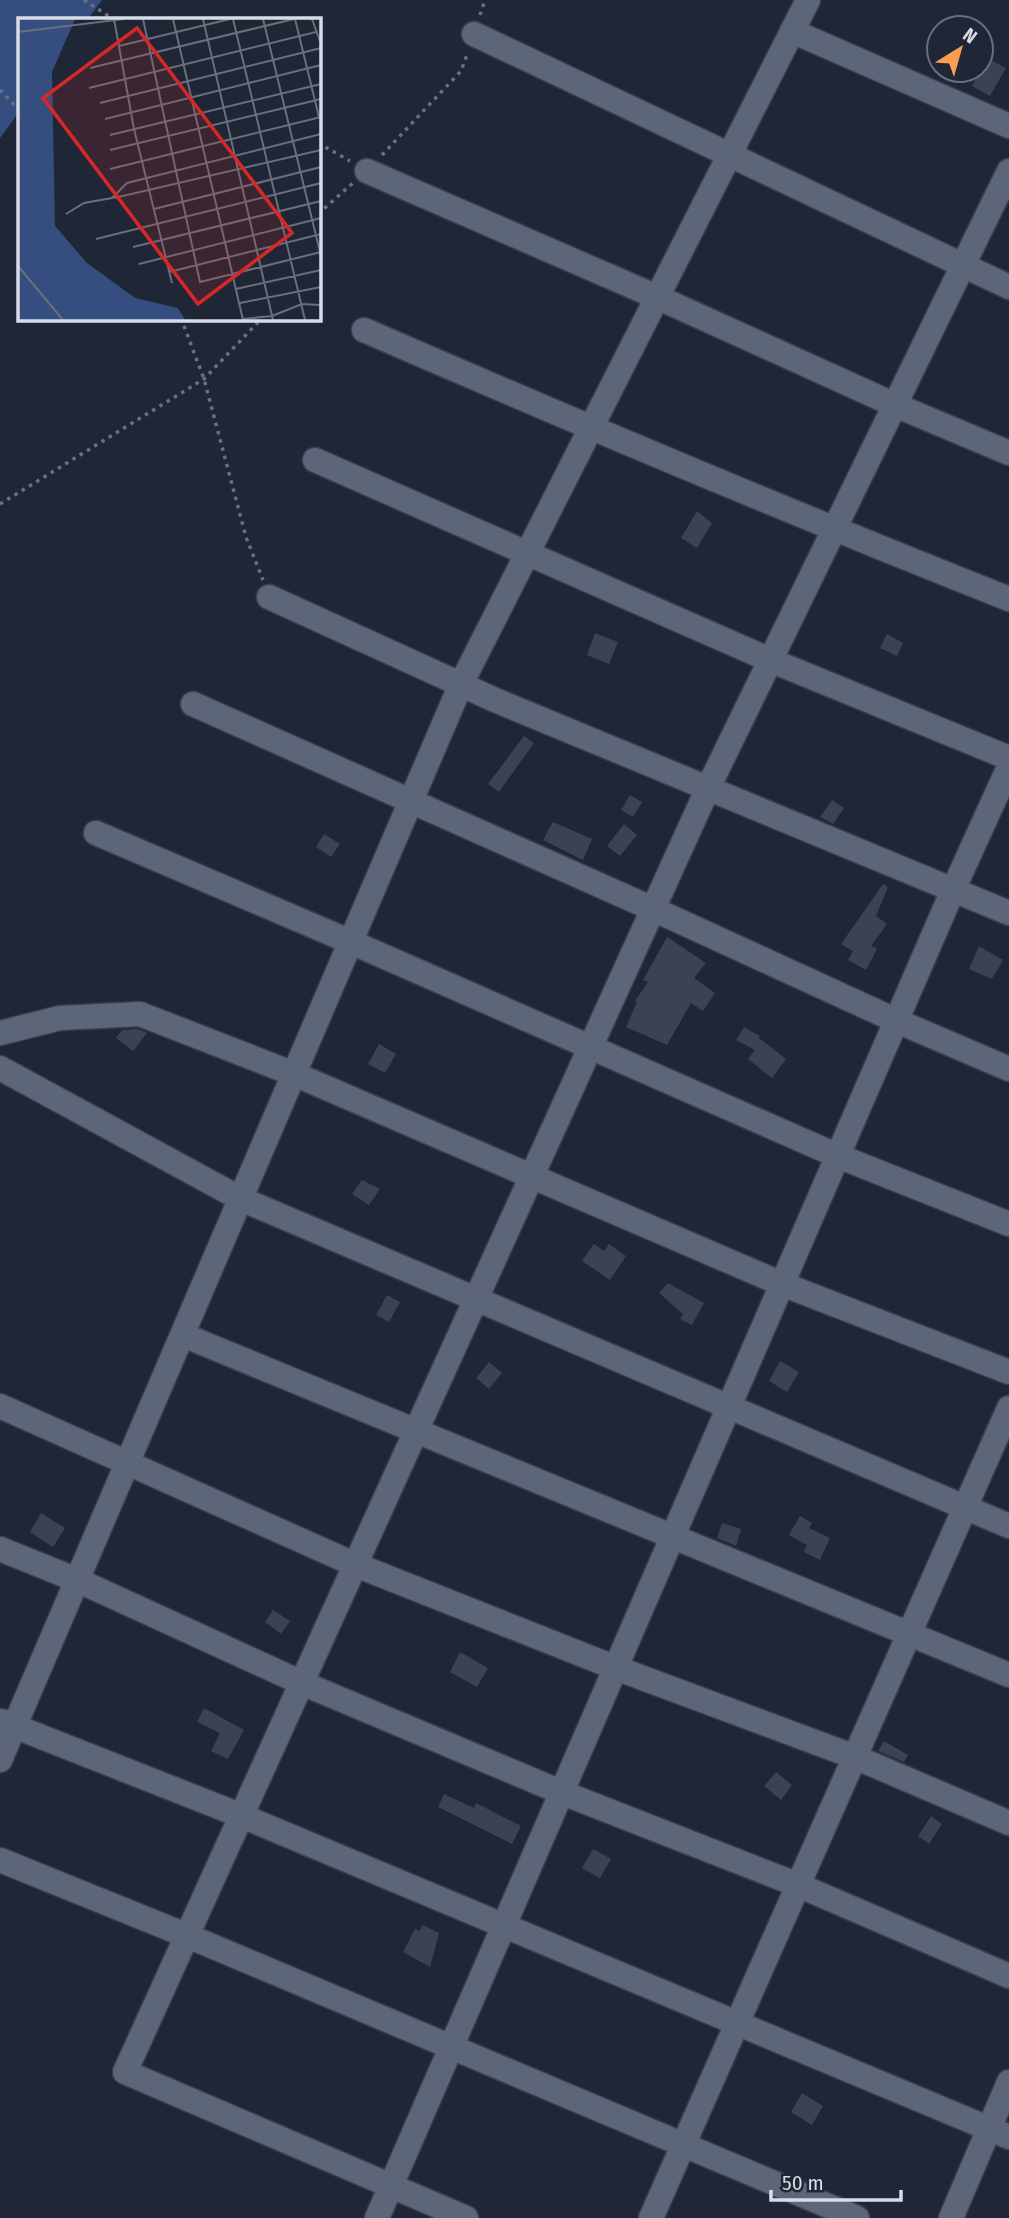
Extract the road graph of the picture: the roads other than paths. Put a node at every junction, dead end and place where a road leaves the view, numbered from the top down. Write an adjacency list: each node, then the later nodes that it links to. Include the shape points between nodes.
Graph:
1 (808, 0): 2 (street)
2 (792, 31): 4 (street); 5 (street)
3 (474, 34): 5 (street)
4 (1009, 126)
5 (729, 156): 8 (street); 10 (street)
6 (366, 171): 10 (street)
7 (1009, 171): 8 (street)
8 (963, 266): 9 (street); 12 (street)
9 (1009, 287)
10 (657, 297): 12 (street); 13 (street)
11 (364, 330): 13 (street)
12 (895, 405): 14 (street); 16 (street)
13 (591, 428): 16 (street); 17 (street)
14 (1009, 453)
15 (315, 460): 17 (street)
16 (834, 530): 19 (street); 20 (street)
17 (527, 555): 20 (street); 21 (street)
18 (269, 597): 21 (street)
19 (1009, 599)
20 (771, 660): 23 (street); 25 (street)
21 (461, 684): 25 (street); 26 (street)
22 (192, 704): 26 (street)
23 (1009, 758)
24 (1009, 767): 28 (street)
25 (708, 788): 28 (street); 29 (street)
26 (411, 802): 29 (street); 31 (street)
27 (96, 833): 31 (street)
28 (953, 890): 30 (street); 32 (street)
29 (653, 909): 32 (street); 34 (street)
30 (1009, 914)
31 (351, 942): 34 (street); 37 (street)
32 (897, 1021): 36 (street); 38 (street)
33 (0, 1033): 37 (street, via 60,1018 139,1014)
34 (591, 1046): 38 (street); 39 (street)
35 (0, 1068): 40 (street)
36 (1009, 1069)
37 (294, 1074): 39 (street); 40 (street)
38 (838, 1156): 41 (street); 42 (street)
39 (532, 1177): 42 (street); 43 (street)
40 (241, 1199): 43 (street); 44 (street)
41 (1009, 1224)
42 (782, 1284): 45 (street); 47 (street)
43 (476, 1300): 47 (street); 49 (street)
44 (183, 1335): 49 (street); 50 (street)
45 (1009, 1372)
46 (0, 1406): 50 (street)
47 (729, 1408): 51 (street); 53 (street)
48 (1009, 1408): 51 (street)
49 (418, 1429): 53 (street); 55 (street)
50 (127, 1464): 55 (street); 56 (street)
51 (965, 1508): 52 (street); 57 (street)
52 (1009, 1526)
53 (672, 1538): 57 (street); 58 (street)
54 (0, 1549): 56 (street)
55 (356, 1565): 58 (street); 60 (street)
56 (77, 1580): 60 (street); 61 (street)
57 (909, 1634): 59 (street); 62 (street)
58 (616, 1668): 62 (street); 64 (street)
59 (1009, 1675)
60 (302, 1683): 64 (street); 65 (street)
61 (7, 1724): 63 (street); 65 (street)
62 (855, 1758): 66 (street); 68 (street)
63 (0, 1760)
64 (563, 1793): 68 (street); 69 (street)
65 (242, 1816): 69 (street); 70 (street)
66 (1009, 1823)
67 (0, 1860): 70 (street)
68 (798, 1885): 71 (street); 72 (street)
69 (505, 1926): 72 (street); 73 (street)
70 (188, 1936): 73 (street); 77 (street, via 125,2072)
71 (1009, 1976)
72 (737, 2022): 75 (street); 76 (street)
73 (452, 2049): 76 (street); 77 (street)
74 (1009, 2082): 75 (street)
75 (999, 2133): 82 (street)
76 (683, 2145): 80 (street); 81 (street)
77 (391, 2186): 78 (street); 79 (street)
78 (377, 2218)
79 (466, 2218)
80 (651, 2218)
81 (857, 2218)
82 (951, 2218)

